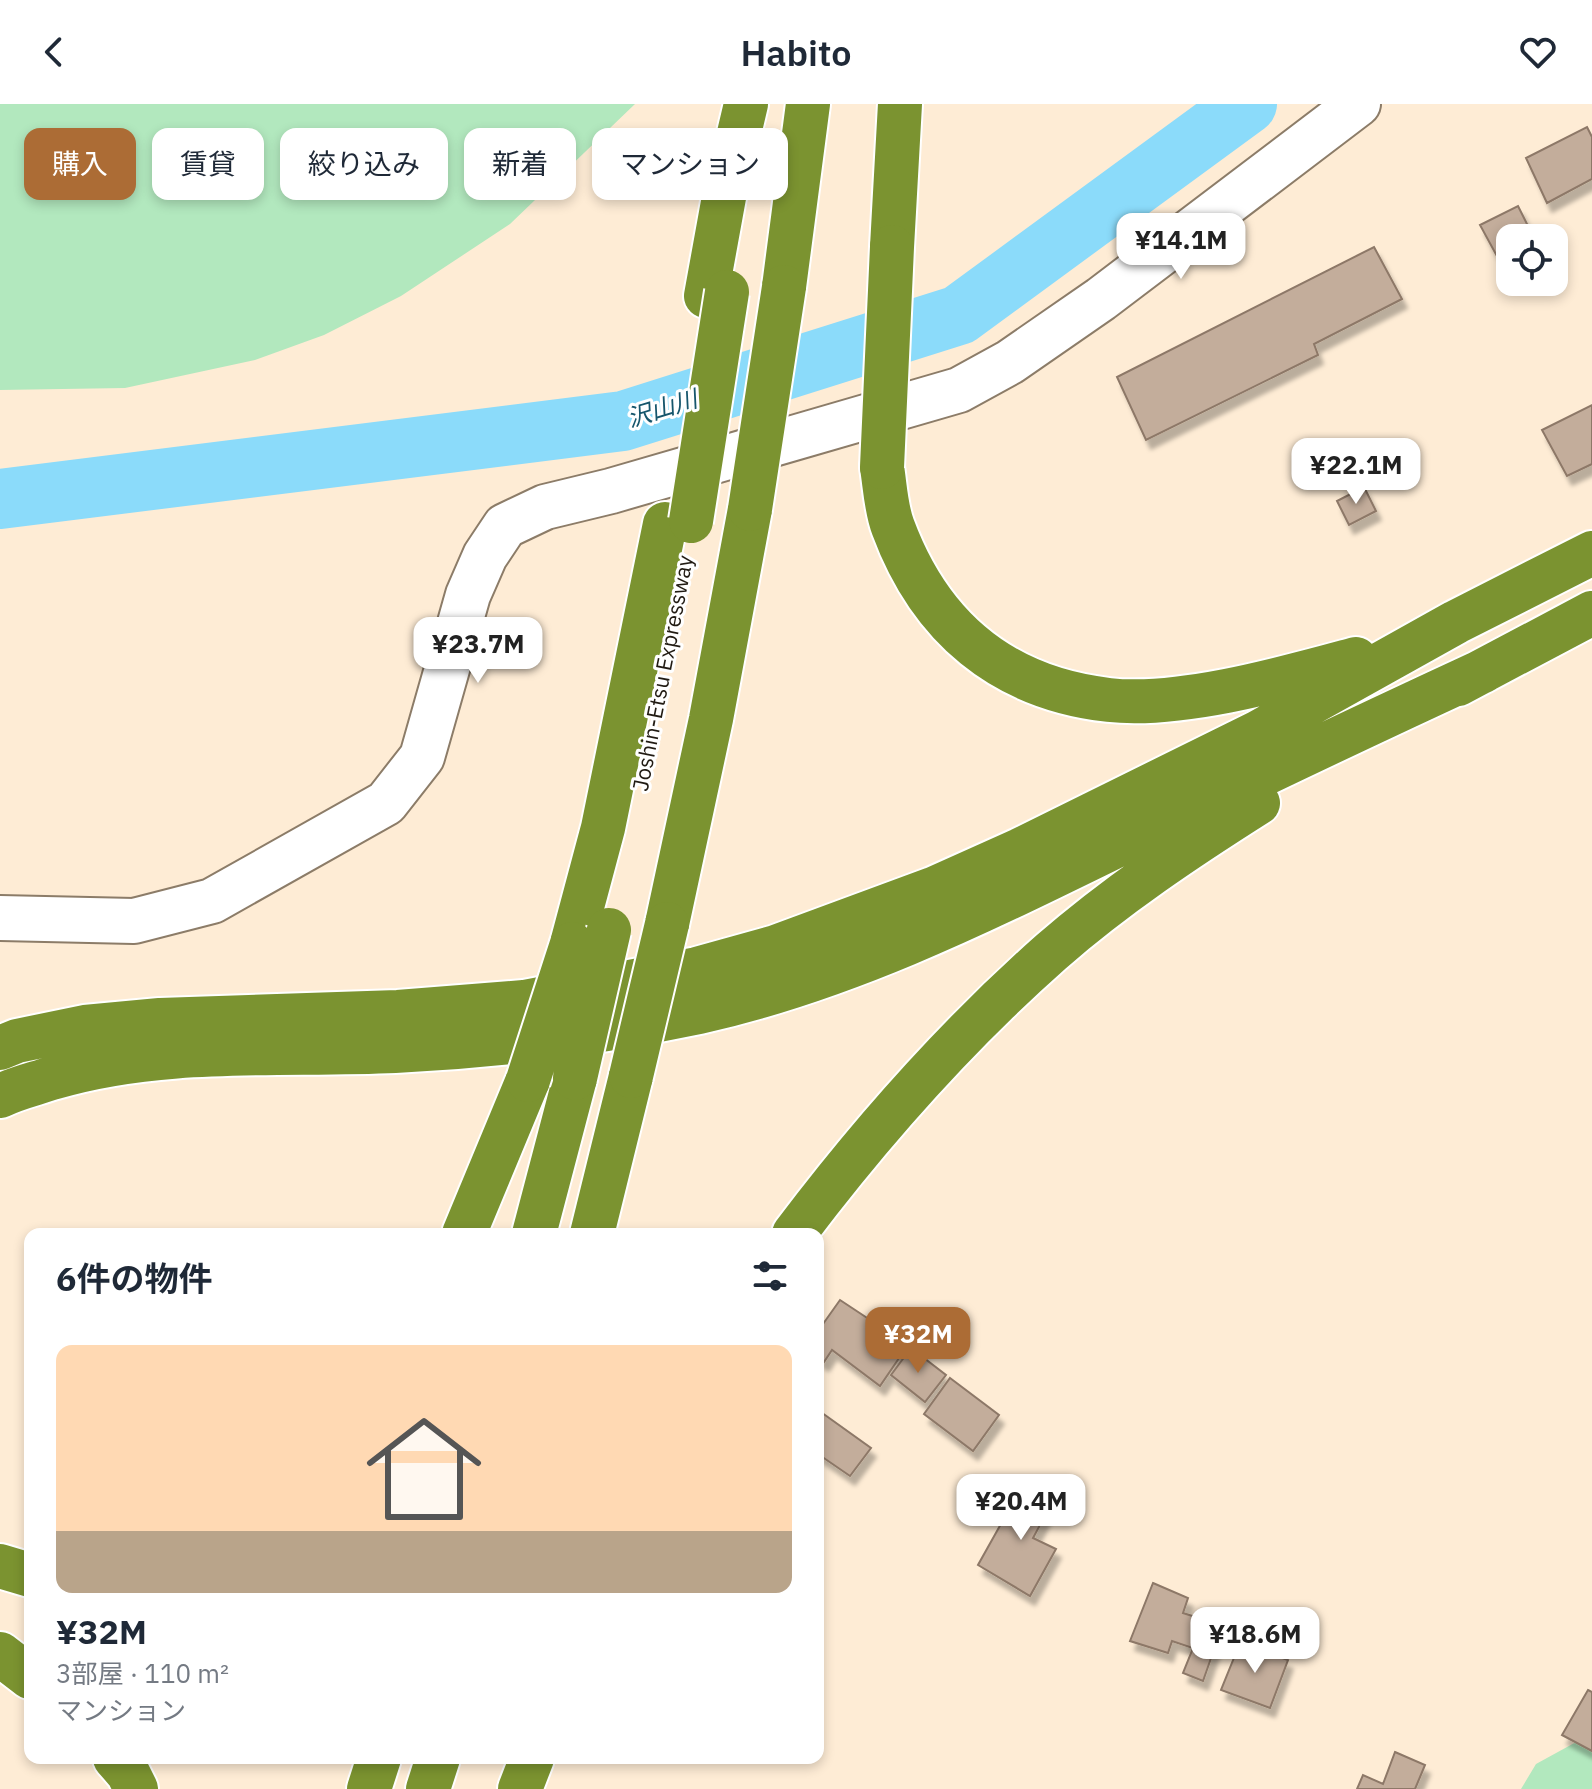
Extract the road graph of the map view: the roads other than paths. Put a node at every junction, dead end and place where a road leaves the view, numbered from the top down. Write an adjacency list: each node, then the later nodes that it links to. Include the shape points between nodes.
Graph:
1 (746, 104): 6 (highway, via 724,197)
2 (752, 104): 6 (highway, Joshin-Etsu Expressway)
3 (808, 104): 17 (highway, bridge, via 750,509 711,719)
4 (900, 104): 9 (highway, bridge, via 882,467 891,524 915,576 942,616 973,647 1016,674 1059,690 1110,700 1159,699 1296,675)
5 (1358, 104): 11 (street, via 1101,299 959,390 545,507 505,526 468,595 422,757 386,803 212,901 134,921)
6 (716, 294): 12 (highway, Joshin-Etsu Expressway, bridge, via 678,522 654,717)
7 (1592, 553): 9 (highway)
8 (1592, 613): 10 (highway)
9 (1456, 622): 13 (highway, via 1259,732 1020,850 933,889 776,947 697,969 524,1002 160,1020 85,1027)
10 (1483, 671): 14 (highway, via 953,924 790,987 600,1031 397,1051 158,1059 85,1068); 18 (highway, via 1378,728 1239,815 1054,950 921,1079)
11 (0, 918)
12 (591, 937): 15 (highway, bridge); 16 (highway, Joshin-Etsu Expressway, bridge, via 575,1078)
13 (0, 1048)
14 (0, 1096)
15 (466, 1228)
16 (536, 1228)
17 (593, 1228)
18 (799, 1228)
19 (0, 1566): 20 (highway)
20 (24, 1573)
21 (0, 1654): 22 (highway)
22 (24, 1672)
23 (120, 1764): 27 (highway)
24 (377, 1764): 28 (highway)
25 (436, 1764): 29 (highway)
26 (530, 1764): 30 (highway)
27 (136, 1789)
28 (369, 1789)
29 (428, 1789)
30 (520, 1789)

